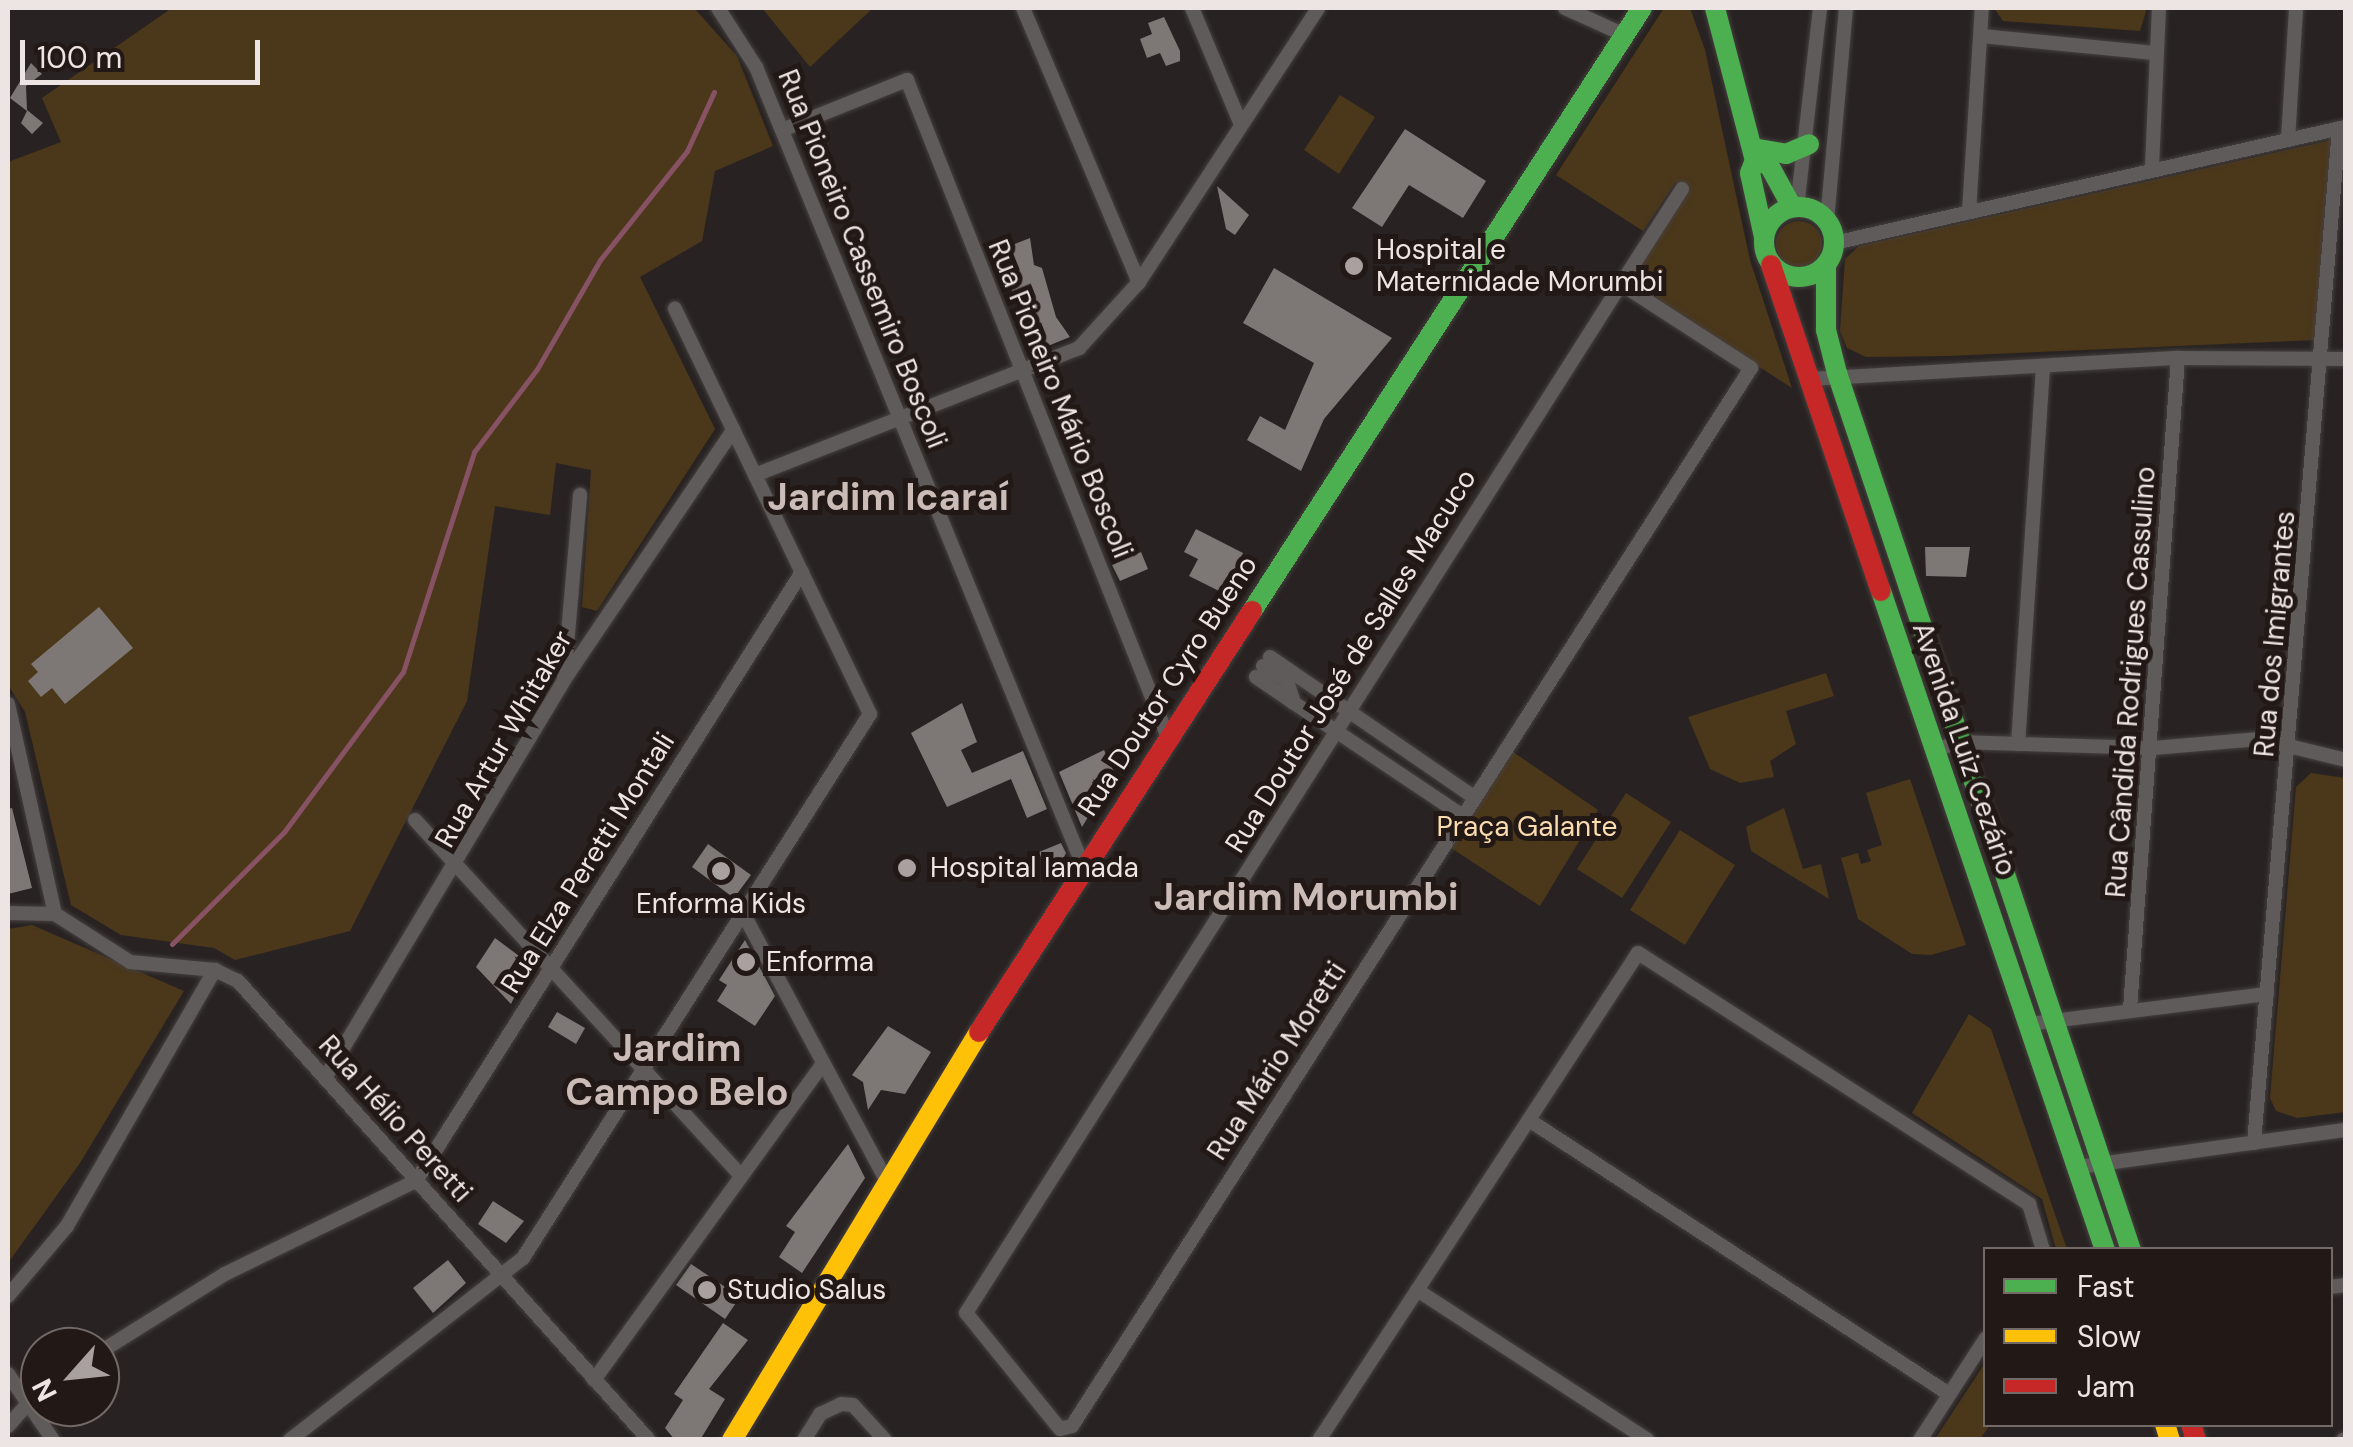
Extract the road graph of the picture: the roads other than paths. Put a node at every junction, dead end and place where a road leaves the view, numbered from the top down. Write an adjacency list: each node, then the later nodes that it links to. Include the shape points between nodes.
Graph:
1 (1023, 8): 30 (street)
2 (1192, 8): 15 (street)
3 (1318, 8): 15 (street)
4 (1565, 8): 12 (street)
5 (1715, 8): 20 (street)
6 (1820, 8): 19 (street)
7 (1846, 8): 25 (street)
8 (1982, 8): 13 (street)
9 (2159, 8): 14 (street)
10 (2296, 8): 18 (street)
11 (722, 9): 17 (street, Rua Pioneiro Cassemiro Boscoli)
12 (1632, 17): 49 (street, Rua Doutor Cyro Bueno)
13 (1980, 36): 14 (street); 24 (street)
14 (2155, 53): 21 (street)
15 (1240, 122): 30 (street)
16 (2342, 128): 18 (street); 33 (street, Rua dos Imigrantes)
17 (782, 130): 37 (street, Rua Pioneiro Mário Boscoli, via 907,80); 40 (street, Rua Pioneiro Cassemiro Boscoli)
18 (2288, 140): 21 (street)
19 (1810, 144): 20 (street, via 1786,154); 23 (street)
20 (1754, 154): 23 (street, via 1769,165); 26 (street, via 1750,172)
21 (2152, 167): 24 (street)
22 (1682, 189): 31 (street, Rua Doutor José de Salles Macuco)
23 (1794, 207): 25 (street); 26 (street, via 1776,214)
24 (1970, 212): 27 (street)
25 (1827, 221): 27 (street)
26 (1764, 237): 29 (street)
27 (1834, 243): 28 (street)
28 (1826, 265): 29 (street, via 1801,278); 38 (street, Avenida Luiz Cezário, via 1826,330)
29 (1771, 266): 39 (street, Avenida Luiz Cezário)
30 (1139, 282): 37 (street, via 1080,348)
31 (1621, 284): 47 (street, Rua Doutor José de Salles Macuco); 58 (street, Rua Mário Moretti, via 1750,368)
32 (675, 308): 41 (street)
33 (2324, 353): 34 (street); 35 (street); 52 (street, Rua dos Imigrantes)
34 (2178, 358): 36 (street); 53 (street, Rua Cândida Rodrigues Cassulino)
35 (2346, 359)
36 (2044, 366): 38 (street); 51 (street)
37 (1022, 372): 40 (street); 49 (street, Rua Pioneiro Mário Boscoli)
38 (1838, 373): 39 (street); 50 (street, Avenida Luiz Cezário)
39 (1810, 380): 54 (street, Avenida Luiz Cezário)
40 (899, 416): 42 (street); 62 (street, Rua Pioneiro Cassemiro Boscoli)
41 (734, 430): 42 (street); 45 (street, Rua Artur Whitaker)
42 (755, 475): 44 (street)
43 (580, 495): 45 (street)
44 (802, 572): 64 (street, via 870,714); 66 (street, Rua Elza Peretti Montali)
45 (564, 680): 61 (street, Rua Artur Whitaker)
46 (8, 704): 65 (street)
47 (1349, 711): 48 (street, Rua Doutor José de Salles Macuco); 48 (street, via 1263,666 1286,682 1294,703); 56 (street)
48 (1336, 731): 57 (street); 92 (street, Rua Doutor José de Salles Macuco, via 966,1312 1060,1429)
49 (1168, 738): 62 (street, Rua Doutor Cyro Bueno)
50 (1958, 742): 51 (street); 54 (street); 70 (street, Avenida Luiz Cezário)
51 (2018, 744): 53 (street)
52 (2290, 745): 53 (street, via 2260,739); 55 (street); 68 (street, Rua dos Imigrantes)
53 (2153, 748): 69 (street, Rua Cândida Rodrigues Cassulino)
54 (1936, 750): 70 (street, Avenida Luiz Cezário)
55 (2346, 760)
56 (1426, 764): 57 (street); 58 (street)
57 (1412, 782): 59 (street)
58 (1475, 798): 59 (street, Rua Mário Moretti)
59 (1463, 816): 92 (street, Rua Mário Moretti)
60 (415, 820): 61 (street)
61 (460, 863): 66 (street); 73 (street, Rua Artur Whitaker)
62 (1084, 868): 80 (street, Rua Doutor Cyro Bueno)
63 (8, 913): 65 (street)
64 (743, 913): 71 (street); 72 (street)
65 (56, 914): 67 (street, via 130,962)
66 (552, 966): 72 (street); 81 (street, Rua Elza Peretti Montali)
67 (216, 970): 73 (street, Rua Hélio Peretti, via 238,981); 87 (street, via 67,1226)
68 (2267, 994): 69 (street); 76 (street, Rua dos Imigrantes)
69 (2130, 1009): 70 (street)
70 (2039, 1021): 77 (street, Avenida Luiz Cezário); 78 (street, Avenida Luiz Cezário)
71 (823, 1064): 79 (street); 80 (street)
72 (644, 1068): 79 (street); 85 (street)
73 (325, 1078): 81 (street, Rua Hélio Peretti)
74 (1528, 1120): 82 (street, via 1638,954 2030,1204); 86 (street); 91 (street)
75 (2346, 1130): 76 (street)
76 (2254, 1143): 77 (street)
77 (2100, 1164): 78 (street); 84 (street, Avenida Luiz Cezário)
78 (2078, 1167): 83 (street, Avenida Luiz Cezário)
79 (739, 1173): 90 (street)
80 (885, 1178): 95 (street, Rua Doutor Cyro Bueno)
81 (416, 1180): 85 (street, Rua Hélio Peretti); 88 (street, via 225,1274)
82 (2043, 1247)
83 (2105, 1247)
84 (2129, 1247)
85 (504, 1278): 90 (street, Rua Hélio Peretti); 93 (street)
86 (1417, 1290): 98 (street); 99 (street)
87 (8, 1296)
88 (120, 1340)
89 (1983, 1343): 91 (street)
90 (594, 1380): 94 (street, Rua Hélio Peretti)
91 (1950, 1394): 100 (street)
92 (1072, 1426)
93 (290, 1440)
94 (649, 1440)
95 (732, 1440)
96 (804, 1440): 97 (street, via 820,1414 841,1404 852,1405)
97 (885, 1440)
98 (1320, 1440)
99 (1648, 1440)
100 (1920, 1440)

